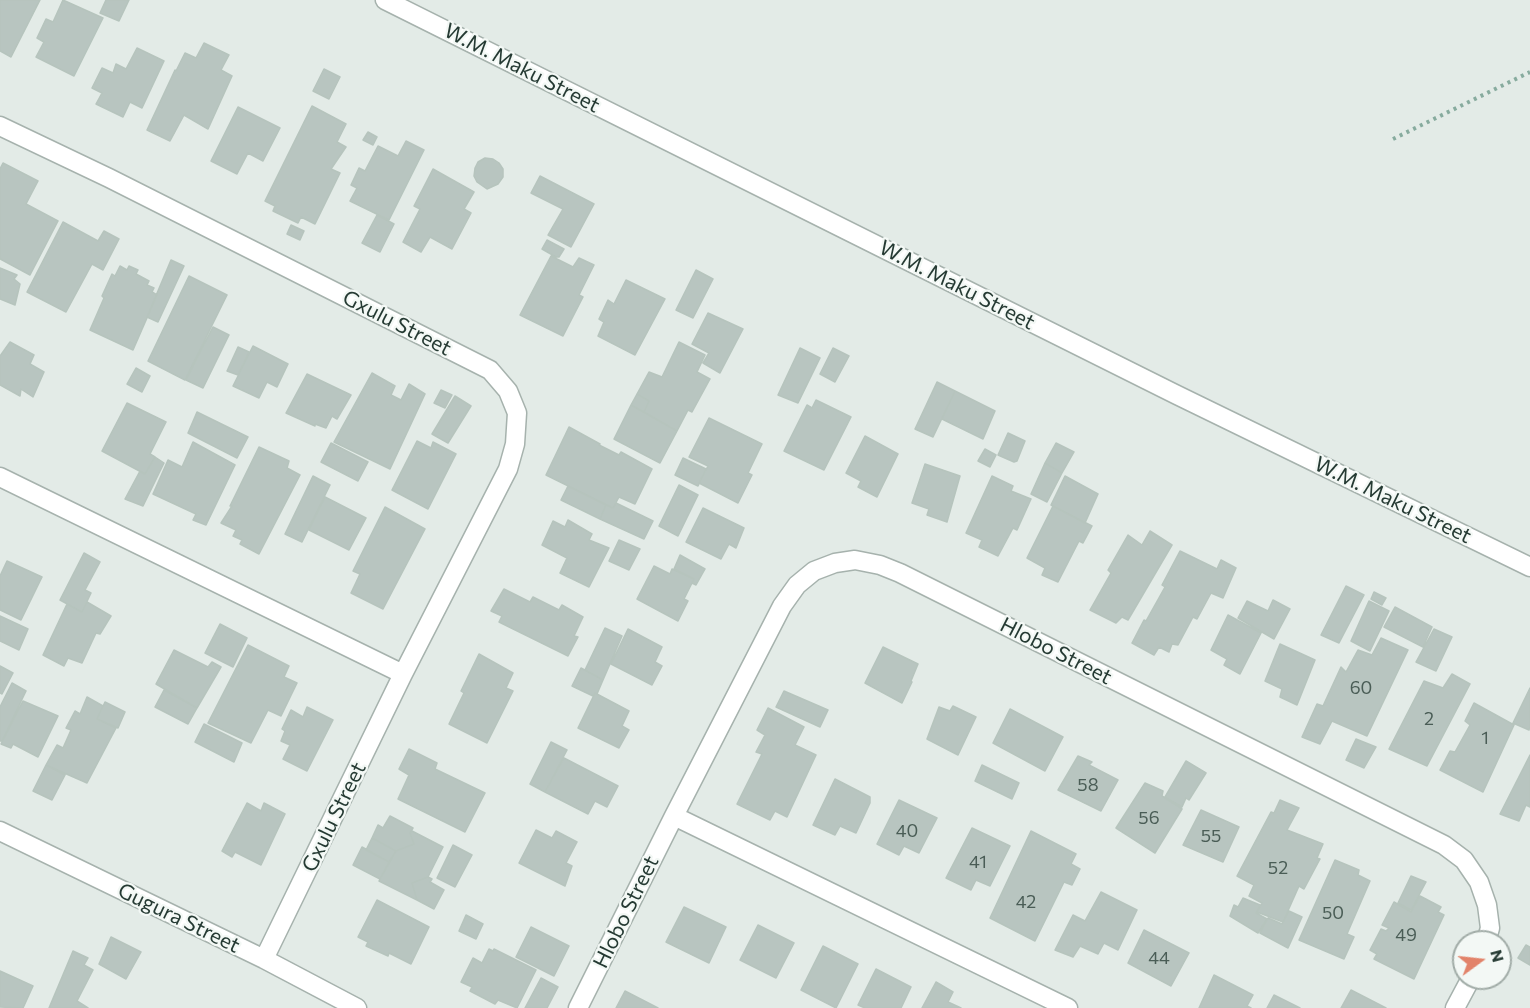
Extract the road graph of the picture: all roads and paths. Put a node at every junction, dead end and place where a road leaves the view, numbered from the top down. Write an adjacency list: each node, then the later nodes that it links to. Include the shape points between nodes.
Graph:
1 (385, 0): 6 (street, W.M. Maku Street)
2 (1530, 72): 4 (path)
3 (0, 126): 7 (street, Gxulu Street, via 490,370 508,391 517,413 508,469)
4 (1393, 139)
5 (0, 477): 7 (street)
6 (1530, 567)
7 (403, 674): 11 (street, Gxulu Street)
8 (674, 816): 10 (street, Hlobo Street, via 796,585 814,571 855,560 900,573 1444,845 1464,860 1479,882); 14 (street, Hlobo Street); 15 (street)
9 (0, 831): 11 (street, Gugura Street)
10 (1489, 930)
11 (264, 959): 13 (street, Gugura Street)
12 (1465, 990): 16 (street)
13 (357, 1008)
14 (578, 1008)
15 (1068, 1008)
16 (1455, 1008)

